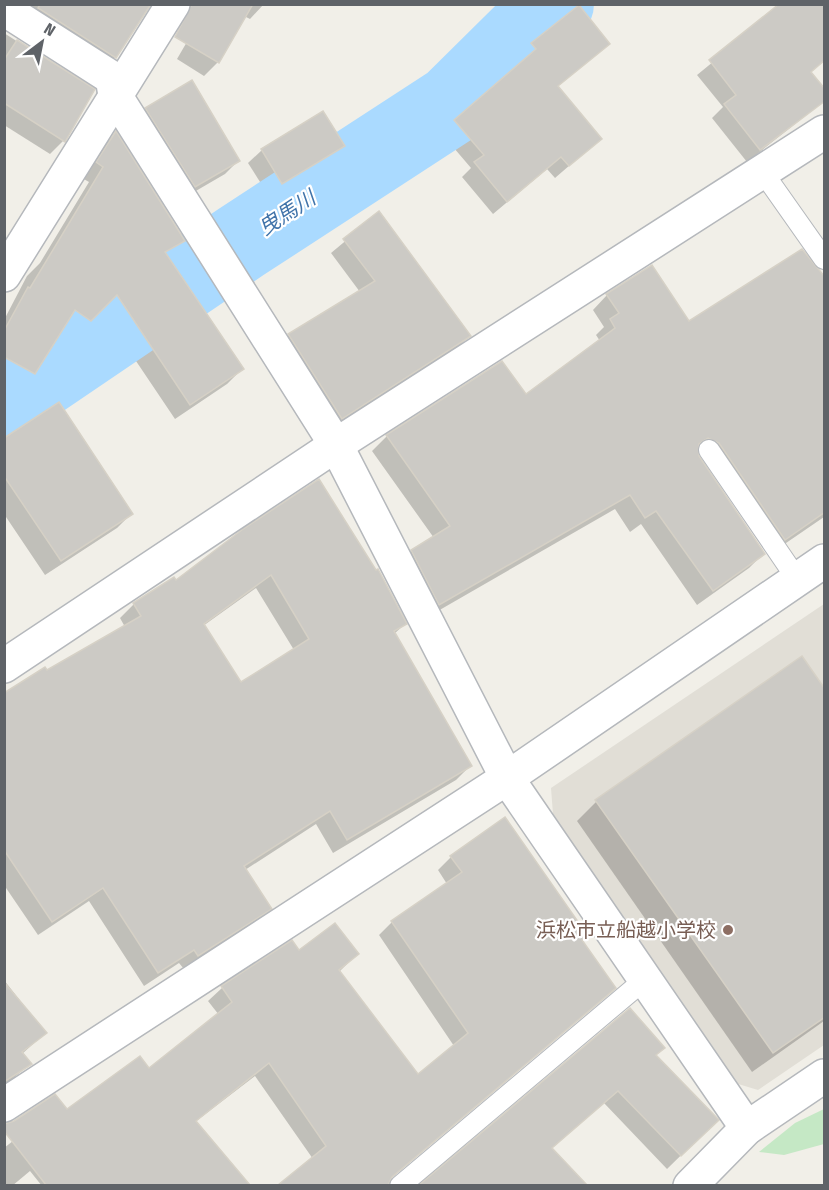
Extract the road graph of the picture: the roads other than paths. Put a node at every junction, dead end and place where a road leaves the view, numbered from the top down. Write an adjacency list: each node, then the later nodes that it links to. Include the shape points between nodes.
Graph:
1 (172, 4): 3 (street)
2 (4, 9): 3 (street, via 112,78)
3 (115, 95): 7 (street); 8 (street)
4 (825, 132): 5 (street)
5 (762, 171): 6 (lane); 8 (street)
6 (825, 259)
7 (4, 275)
8 (336, 445): 12 (street); 13 (street)
9 (709, 450): 11 (lane)
10 (825, 561): 11 (street)
11 (797, 579): 13 (street)
12 (4, 666)
13 (507, 778): 14 (street); 16 (street)
14 (643, 981): 17 (street); 18 (lane)
15 (825, 1076): 17 (street)
16 (4, 1105)
17 (747, 1128): 19 (street)
18 (400, 1185)
19 (690, 1185)

